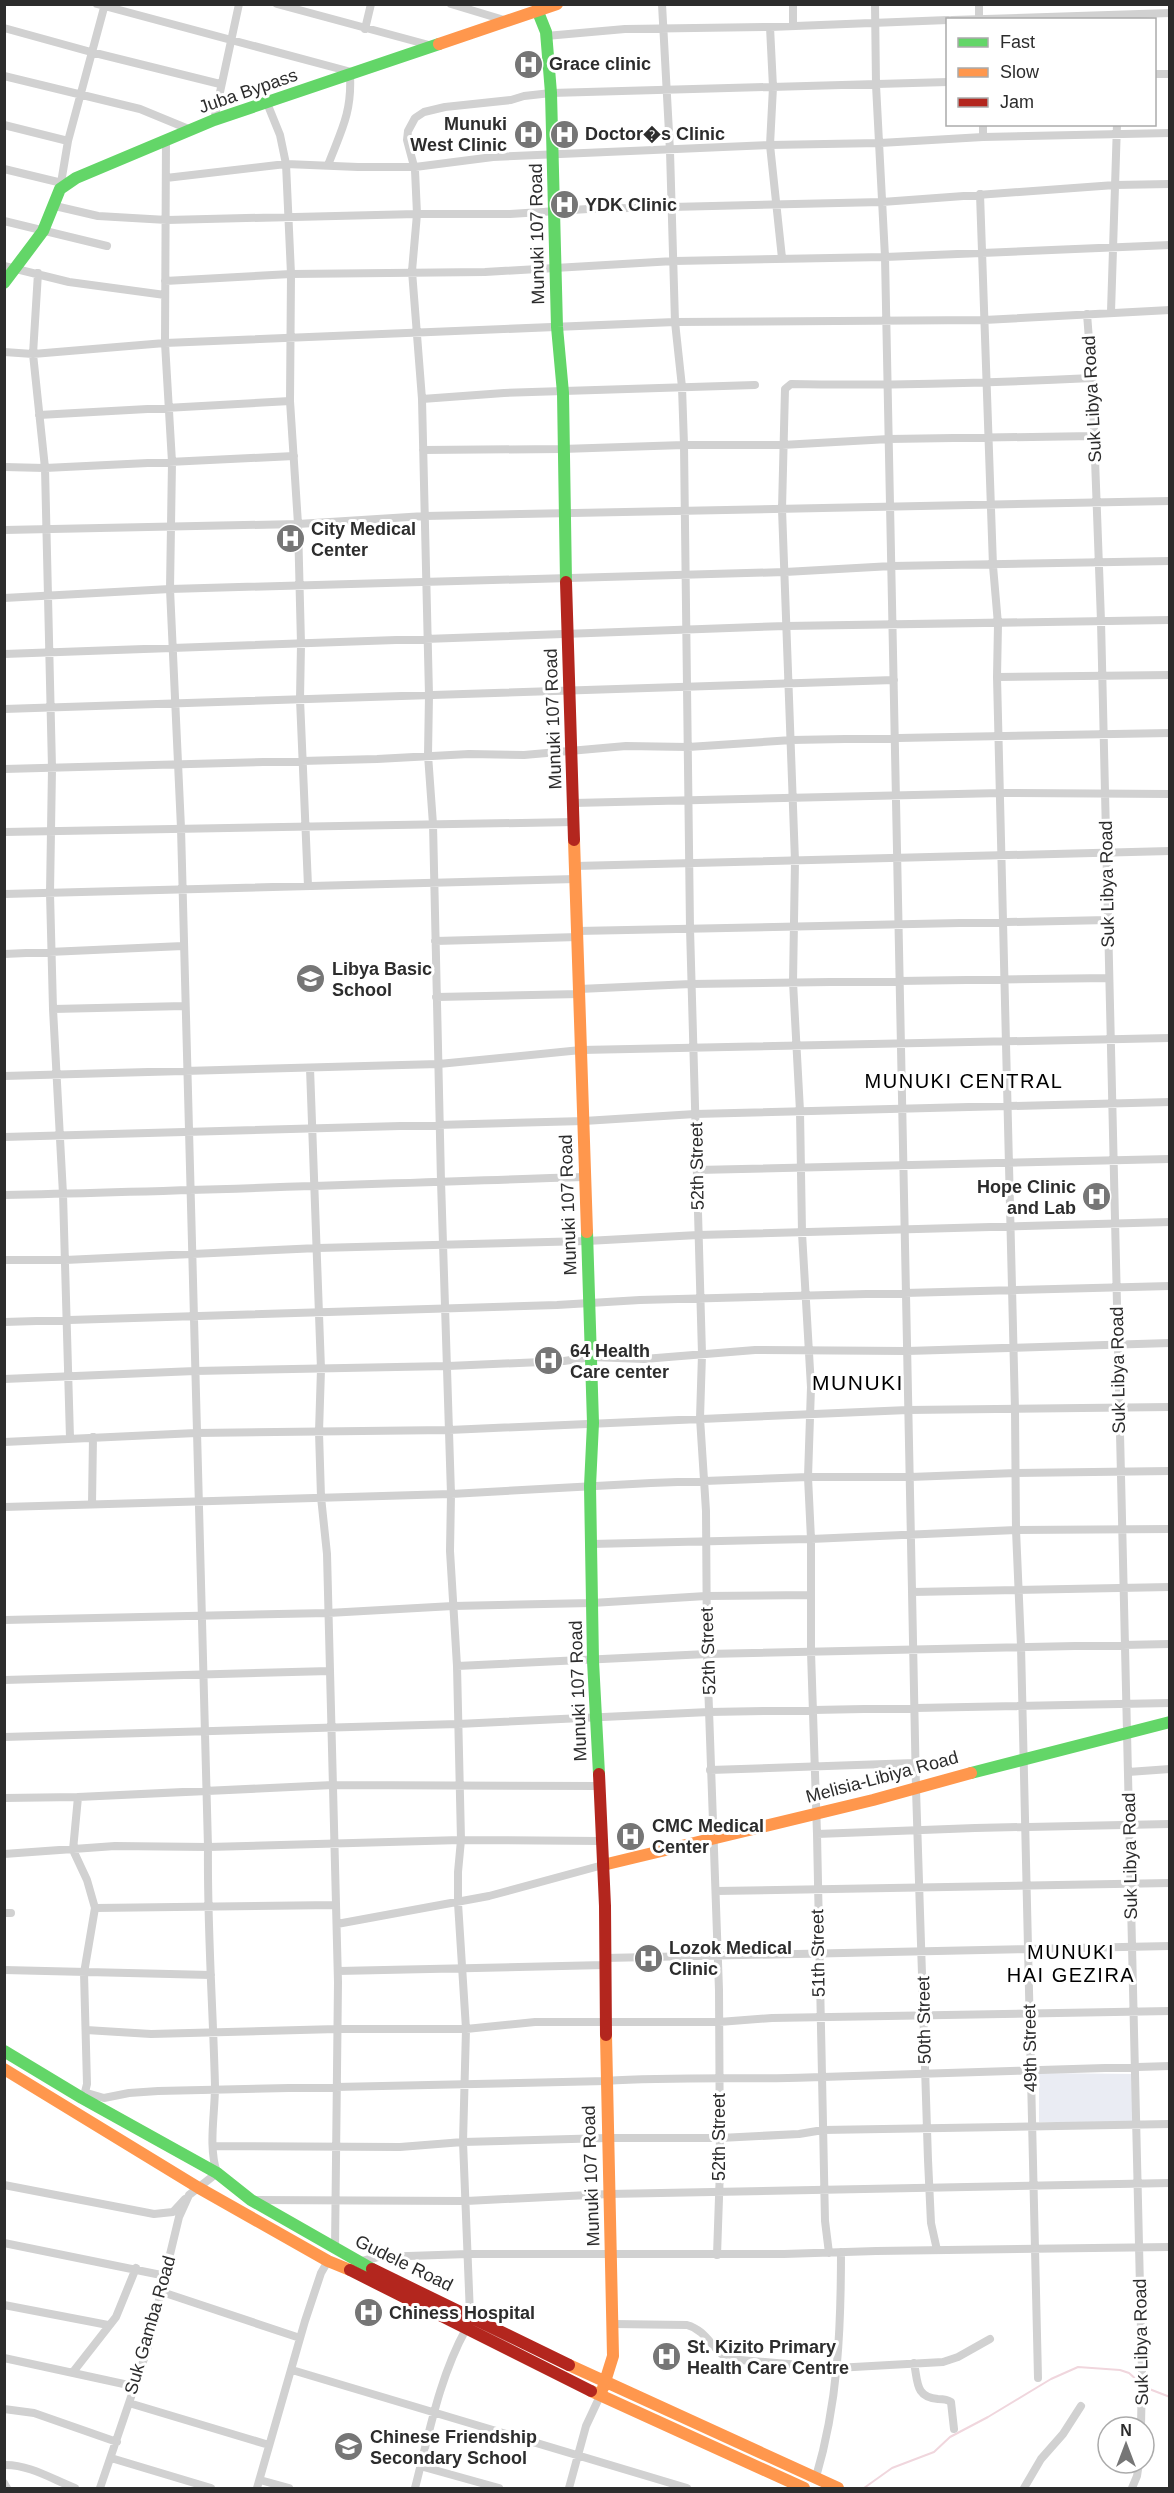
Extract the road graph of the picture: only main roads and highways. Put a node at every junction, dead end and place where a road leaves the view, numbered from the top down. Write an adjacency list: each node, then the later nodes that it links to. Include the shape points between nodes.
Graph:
1 (557, 4): 2 (main road, Juba Bypass)
2 (537, 8): 3 (main road, Juba Bypass, via 214,120 76,178 61,186 43,231); 6 (main road, Munuki 107 Road, via 546,36 551,93 557,327 563,393 593,1423 593,1661)
3 (9, 267): 4 (main road)
4 (4, 283)
5 (1170, 1722): 6 (main road, Melisia-Libiya Road)
6 (603, 1865): 9 (main road, Munuki 107 Road, via 613,2324 613,2356)
7 (4, 2051): 9 (main road, Gudele Road, via 217,2173 251,2200 358,2262)
8 (4, 2069): 10 (main road, Gudele Road, via 194,2191)
9 (606, 2383): 10 (main road, Munuki 107 Road); 12 (main road, Gudele Road)
10 (600, 2396): 11 (main road, Gudele Road)
11 (804, 2488)
12 (838, 2488)

